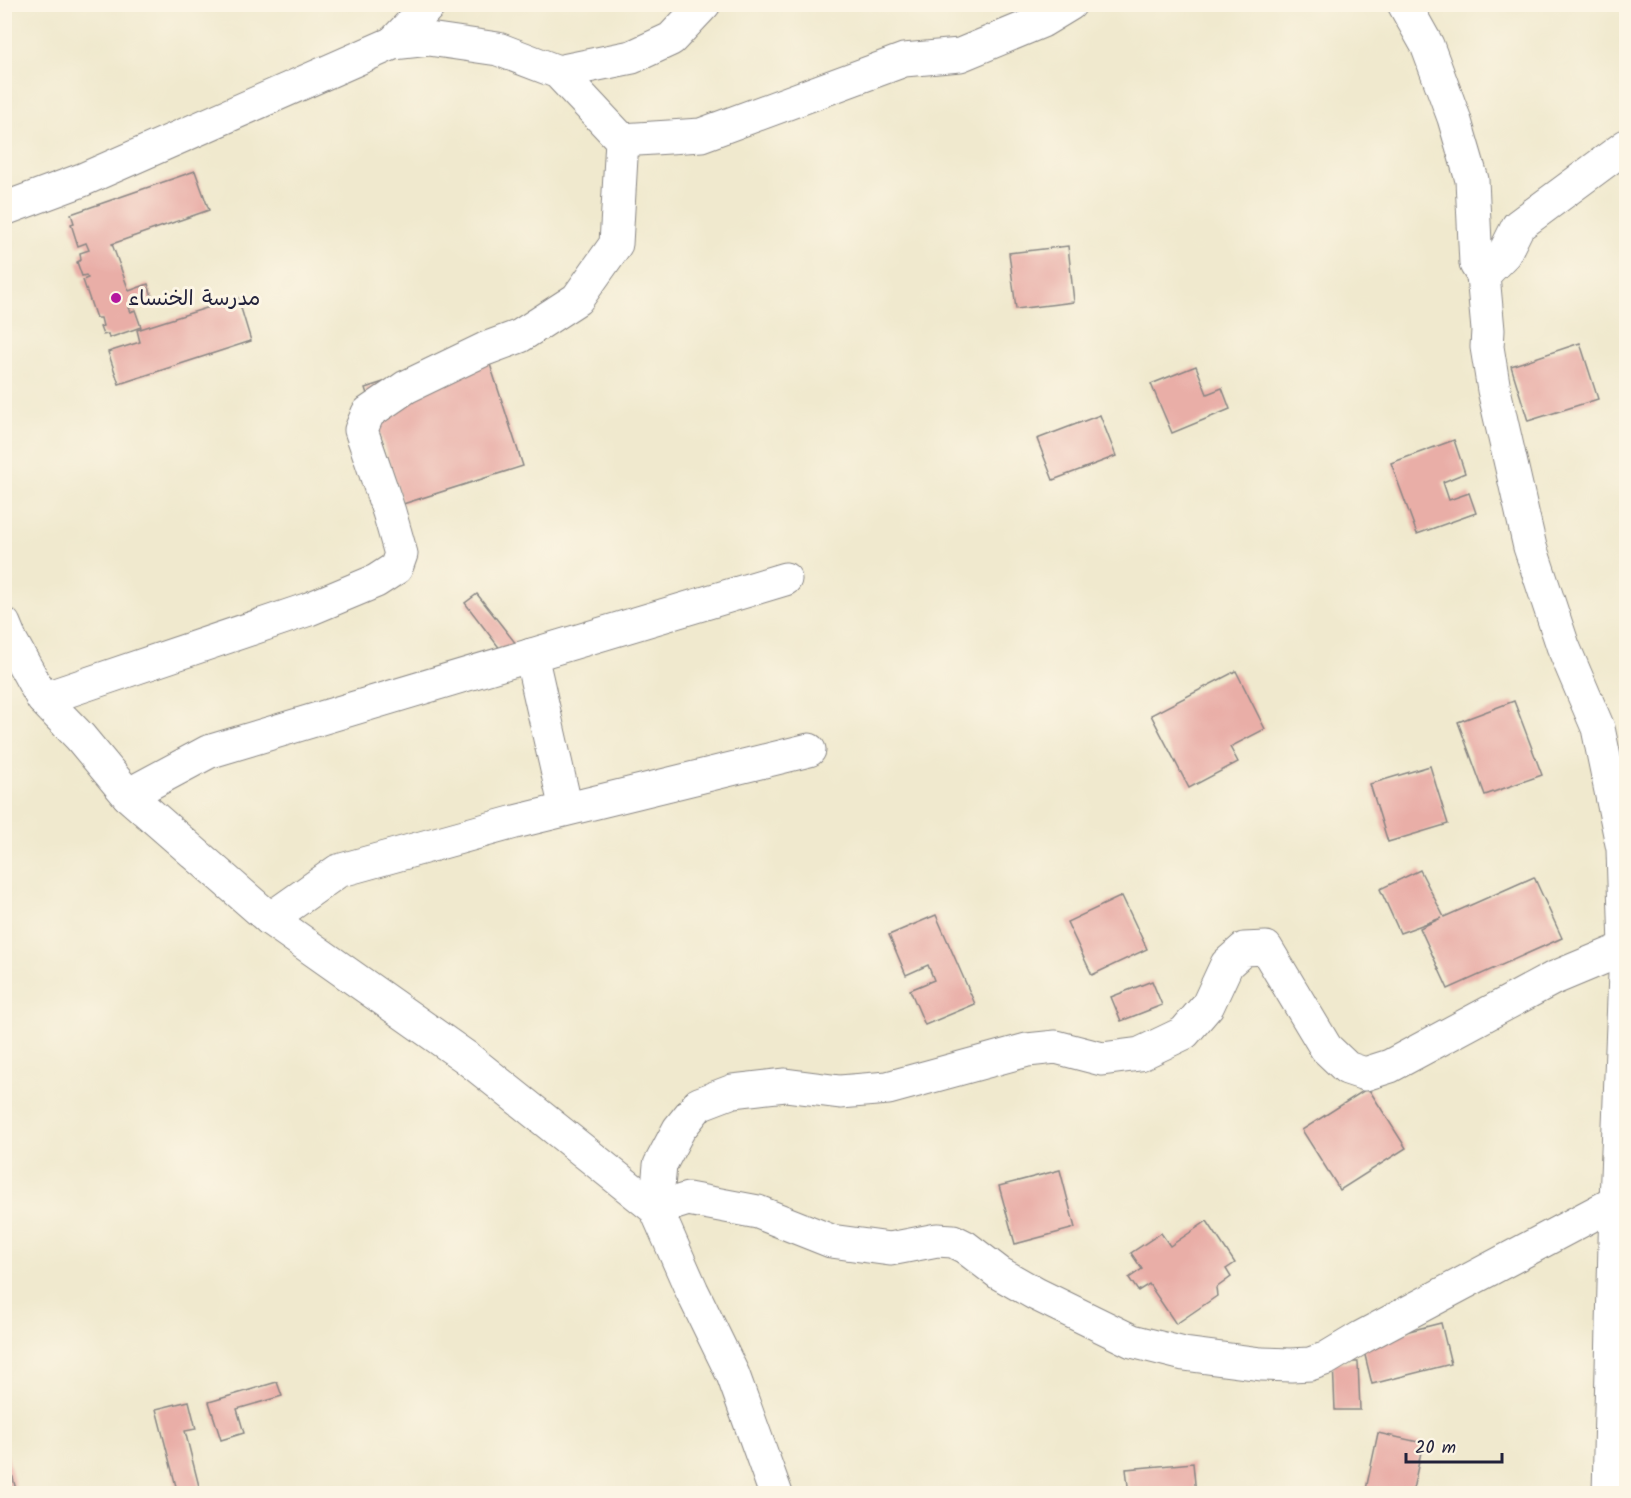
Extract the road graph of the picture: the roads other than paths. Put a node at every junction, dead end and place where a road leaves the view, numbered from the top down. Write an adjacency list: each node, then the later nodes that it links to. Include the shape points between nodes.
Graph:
1 (430, 4): 5 (street)
2 (704, 4): 6 (street, via 670,39 632,57)
3 (1070, 4): 7 (street, via 1042,21 960,55 904,60 701,135)
4 (1404, 4): 10 (street, via 1427,45 1454,118 1472,180 1476,264)
5 (393, 43): 6 (street, via 429,39 498,49); 9 (street, via 82,180)
6 (558, 72): 7 (street)
7 (622, 140): 14 (street, via 616,244 578,299 520,336 406,387 368,413 361,430 401,554 396,568 376,581 309,609)
8 (1626, 146): 10 (street, via 1518,226 1504,254)
9 (4, 209)
10 (1483, 275): 18 (street, via 1494,390 1530,548 1563,645 1598,728)
11 (784, 579): 13 (street)
12 (4, 624): 14 (street)
13 (531, 655): 16 (street, via 208,752); 17 (street)
14 (44, 699): 16 (street)
15 (809, 750): 17 (street)
16 (128, 795): 19 (street)
17 (566, 809): 19 (street, via 338,871)
18 (1625, 849): 20 (street)
19 (270, 919): 22 (street, via 466,1058)
20 (1626, 948): 21 (street); 22 (street, via 1552,979 1390,1066 1365,1074 1347,1068 1326,1048 1266,948 1244,949 1227,964 1208,1005 1184,1033 1140,1054 1102,1059 1056,1047 1027,1050 888,1088 840,1092 785,1085 733,1091 699,1104 679,1129 660,1165)
21 (1616, 1202): 22 (street, via 1327,1358 1291,1365 1184,1354 1132,1341 999,1274 952,1241 890,1249 831,1241 758,1212 688,1199); 24 (street)
22 (656, 1209): 23 (street, via 733,1375)
23 (776, 1494)
24 (1609, 1494)

